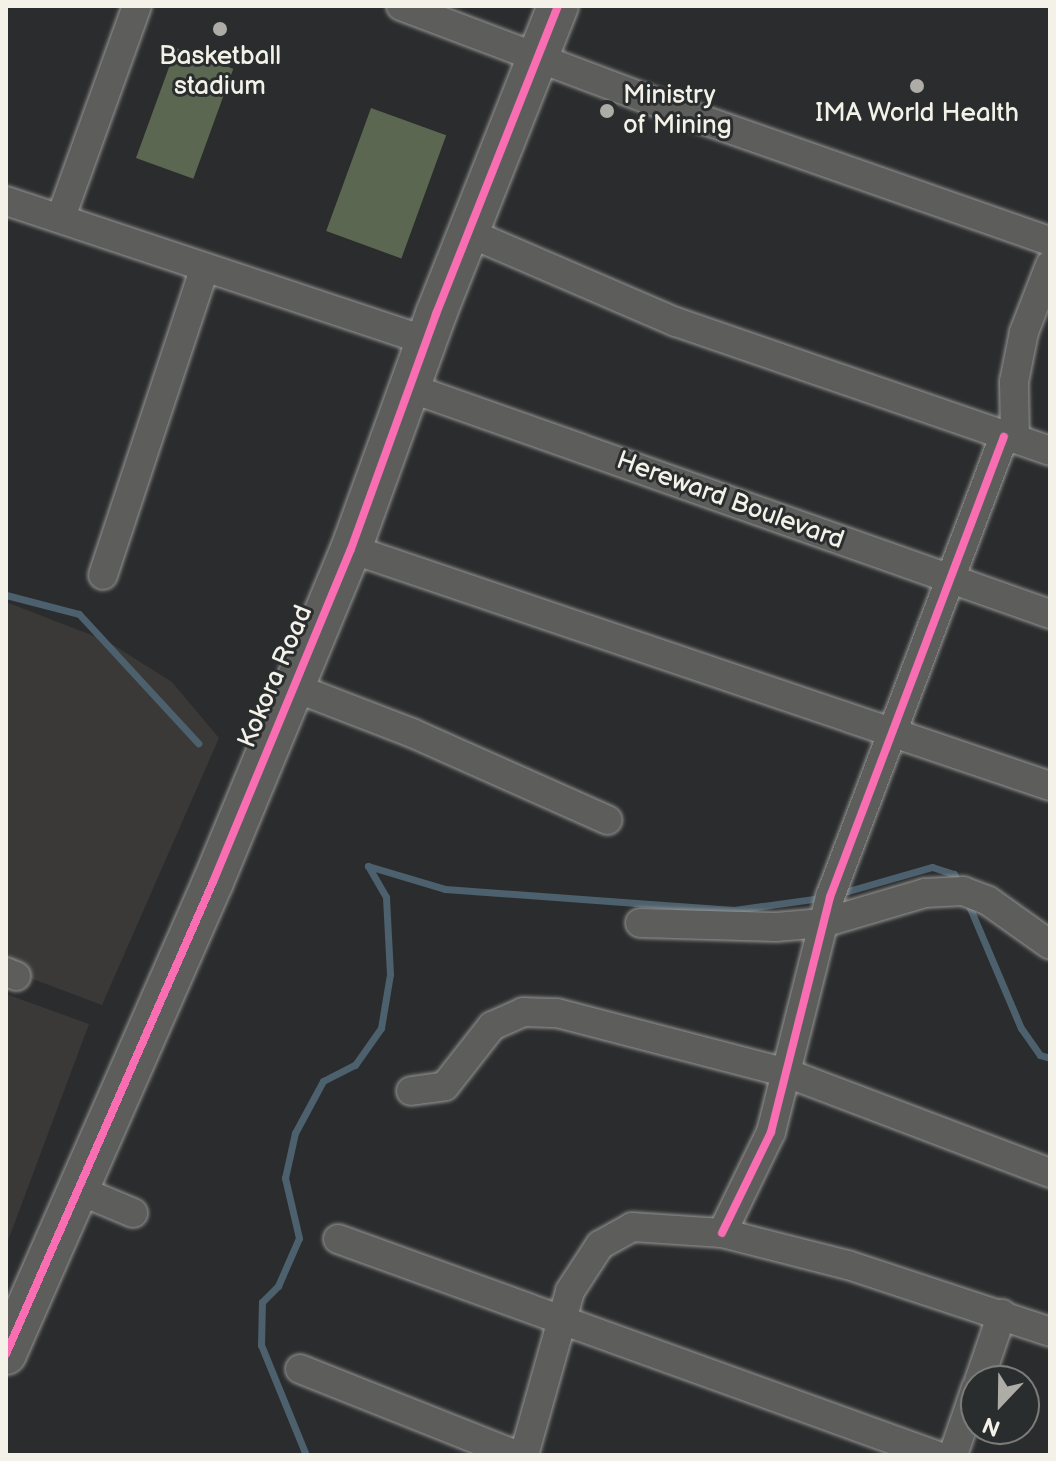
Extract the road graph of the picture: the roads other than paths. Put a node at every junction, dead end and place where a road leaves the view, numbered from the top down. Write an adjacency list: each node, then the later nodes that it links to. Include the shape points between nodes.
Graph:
1 (137, 6): 6 (street)
2 (401, 6): 4 (street)
3 (558, 6): 4 (street, Kokora Road)
4 (538, 55): 7 (street, Kokora Road); 8 (street, via 698,118)
5 (6, 201): 6 (street)
6 (61, 217): 10 (street)
7 (469, 233): 11 (street, Kokora Road); 13 (street, via 676,322)
8 (1050, 241)
9 (1050, 265): 13 (street, via 1024,332)
10 (205, 267): 11 (street); 16 (street)
11 (426, 341): 12 (street, Kokora Road)
12 (410, 388): 15 (street, Kokora Road); 17 (street, Hereward Boulevard)
13 (1009, 438): 14 (street); 17 (street)
14 (1050, 451)
15 (351, 549): 19 (street, Kokora Road); 20 (street)
16 (103, 575)
17 (950, 580): 18 (street, Hereward Boulevard); 20 (street)
18 (1050, 614)
19 (293, 687): 22 (street, via 412,733); 29 (street, Kokora Road, via 210,890)
20 (893, 733): 21 (street); 24 (street)
21 (1050, 786)
22 (607, 820)
23 (640, 923): 24 (street)
24 (823, 923): 25 (street, via 925,893 963,891 987,900); 26 (street)
25 (1050, 945)
26 (784, 1072): 27 (street, via 571,1017 523,1012 492,1026 441,1088); 28 (street); 31 (street, via 771,1132)
27 (411, 1091)
28 (1050, 1173)
29 (76, 1189): 30 (street); 36 (street, Kokora Road)
30 (133, 1213)
31 (722, 1233): 33 (street, via 848,1265); 34 (street, via 632,1227 600,1245 570,1291)
32 (338, 1239): 34 (street)
33 (1002, 1314): 35 (street); 37 (street)
34 (560, 1323): 41 (street); 42 (street)
35 (1050, 1332)
36 (6, 1354)
37 (984, 1365)
38 (300, 1369): 40 (street)
39 (960, 1435): 43 (street)
40 (516, 1455)
41 (524, 1455)
42 (935, 1455)
43 (953, 1455)

